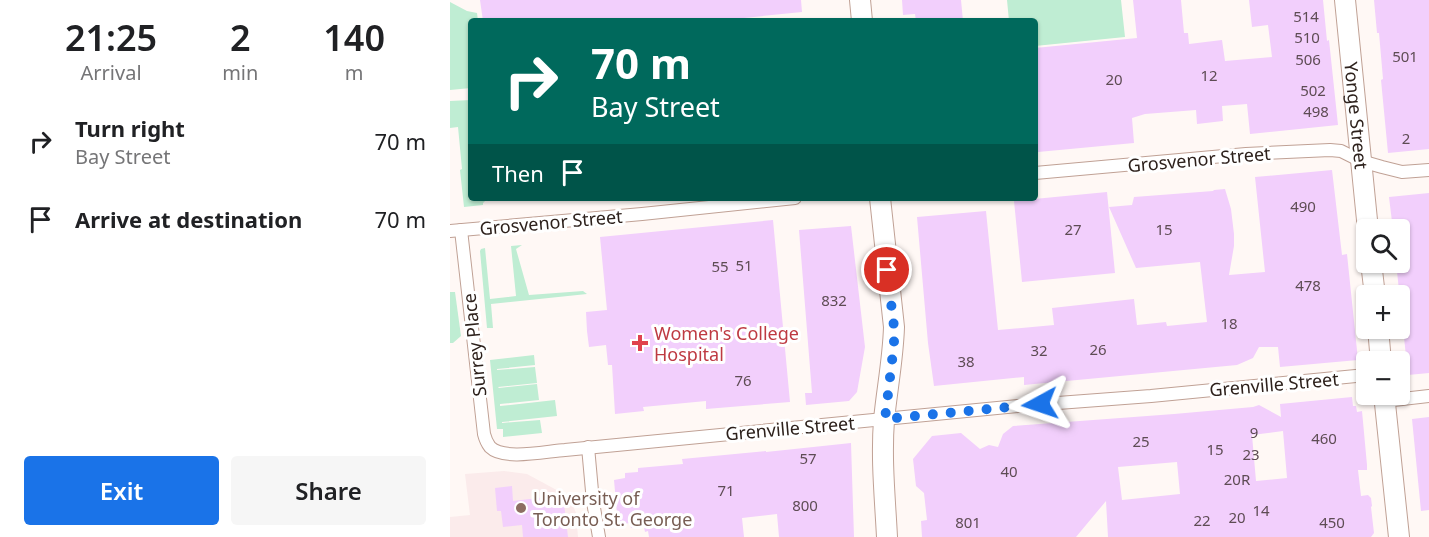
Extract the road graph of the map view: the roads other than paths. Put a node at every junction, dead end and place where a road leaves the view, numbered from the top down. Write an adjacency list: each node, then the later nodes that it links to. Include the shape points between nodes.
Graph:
1 (860, 0): 3 (main road)
2 (1345, 0): 4 (main road, Yonge Street)
3 (862, 18)
4 (1361, 161): 5 (street, Grosvenor Street, via 1402,172); 6 (street, Grosvenor Street, via 1330,150); 9 (main road, Yonge Street)
5 (1429, 170)
6 (1038, 173)
7 (764, 201): 10 (street, Grosvenor Street)
8 (880, 201): 15 (main road, via 894,327)
9 (1367, 219)
10 (456, 231): 17 (street, Surrey Place, via 484,434 490,447)
11 (1356, 376): 15 (street, Grenville Street)
12 (1429, 396): 13 (street)
13 (1410, 397)
14 (1386, 405): 20 (main road)
15 (885, 419): 16 (street, Grenville Street); 19 (main road)
16 (588, 447): 17 (street, Grenville Street); 18 (street)
17 (500, 452)
18 (599, 537)
19 (887, 537)
20 (1399, 537)

